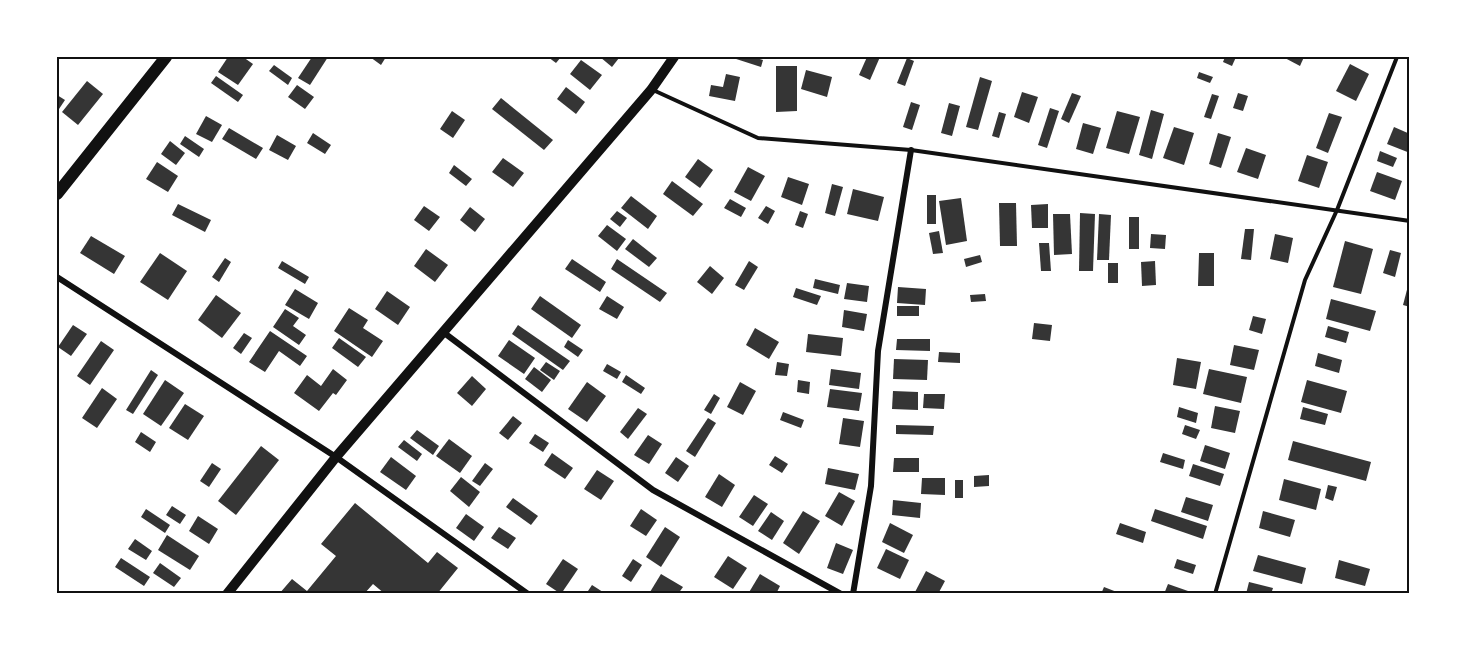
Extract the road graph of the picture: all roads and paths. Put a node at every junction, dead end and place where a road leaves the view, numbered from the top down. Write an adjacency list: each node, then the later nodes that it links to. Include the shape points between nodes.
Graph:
1 (166, 57): 6 (main road)
2 (674, 57): 4 (street)
3 (1396, 57): 7 (lane)
4 (651, 90): 5 (lane, via 758,138); 10 (street)
5 (911, 150): 7 (lane); 15 (street, via 878,351 871,486)
6 (57, 194)
7 (1337, 210): 8 (lane); 16 (lane, via 1305,280)
8 (1410, 221)
9 (57, 277): 11 (street)
10 (443, 332): 11 (street); 14 (street, via 653,490)
11 (336, 457): 12 (street); 13 (street)
12 (227, 594)
13 (528, 594)
14 (842, 594)
15 (853, 594)
16 (1215, 594)

